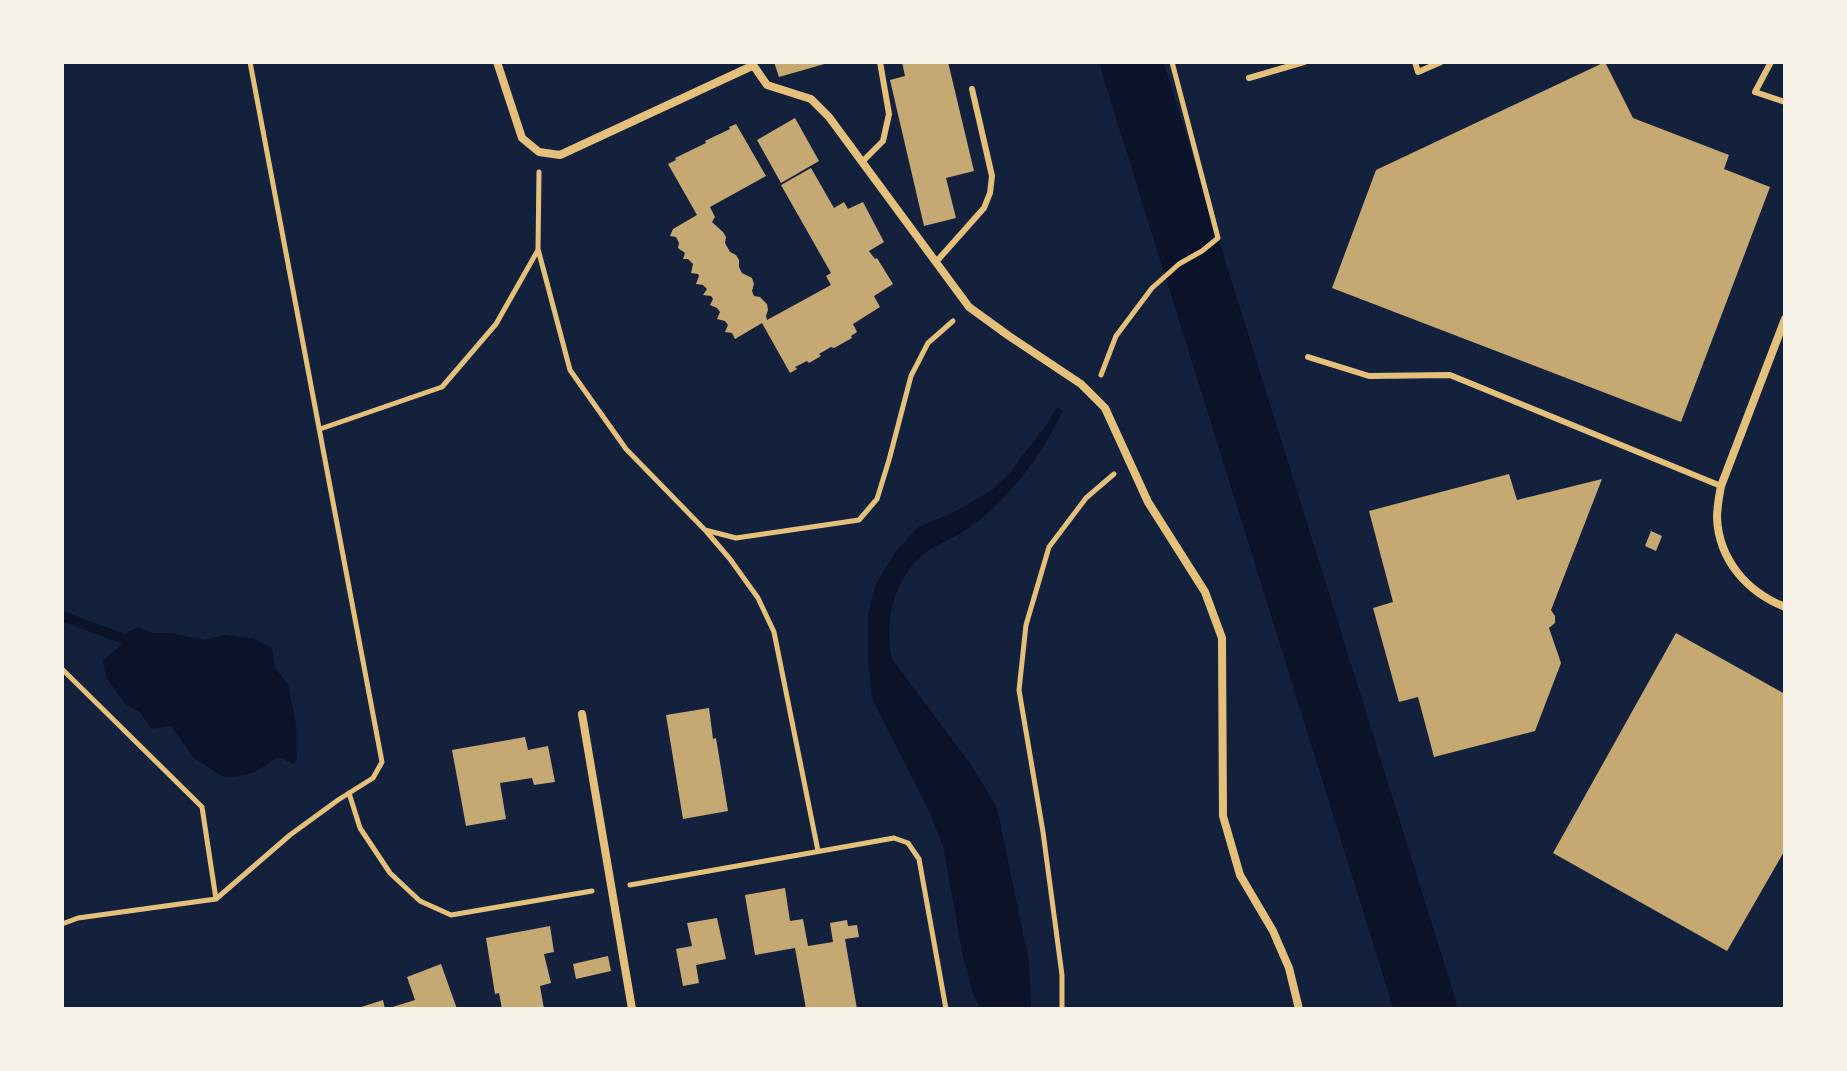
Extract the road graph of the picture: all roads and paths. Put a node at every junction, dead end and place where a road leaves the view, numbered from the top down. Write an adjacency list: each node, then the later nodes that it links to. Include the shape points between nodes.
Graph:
1 (250, 62): 21 (path)
2 (497, 62): 13 (street, via 522,138)
3 (880, 62): 14 (lane, via 889,114 883,141)
4 (1172, 62): 20 (path, via 1218,238 1152,288 1116,336)
5 (1304, 62): 10 (lane)
6 (1415, 62): 7 (lane, via 1418,72)
7 (1441, 62)
8 (1771, 62): 12 (lane, via 1755,92)
9 (752, 64): 13 (street, via 560,155); 14 (street, via 767,85 811,99)
10 (1249, 78)
11 (972, 89): 16 (lane, via 992,176 990,193 984,208)
12 (1785, 102)
13 (539, 152): 15 (path)
14 (862, 162): 16 (street)
15 (538, 249): 21 (path, via 496,324 442,387); 24 (path, via 570,370 626,449)
16 (936, 262): 17 (street)
17 (969, 307): 20 (street); 24 (path, via 928,343 911,376 877,499 859,520 736,538)
18 (1785, 319): 23 (street)
19 (1308, 357): 23 (lane, via 1369,376 1450,375)
20 (1093, 395): 22 (street, via 1105,408)
21 (320, 429): 28 (path, via 382,762 373,778)
22 (1129, 462): 35 (path, via 1086,498 1049,547 1026,625 1019,690 1043,832); 36 (street, via 1205,592 1222,638 1223,816 1240,875 1273,931)
23 (1721, 486): 25 (street, via 1720,540 1731,565 1748,586)
24 (705, 530): 29 (path, via 758,598 774,632)
25 (1785, 607)
26 (62, 669): 31 (path, via 202,807)
27 (582, 714): 30 (street)
28 (349, 793): 30 (path, via 360,828 390,873 420,901 451,915); 31 (path)
29 (818, 851): 30 (path); 34 (path, via 894,838 908,843 919,859)
30 (611, 888): 33 (street)
31 (216, 899): 32 (path)
32 (62, 924)
33 (632, 1009)
34 (946, 1009)
35 (1062, 1009)
36 (1299, 1009)

